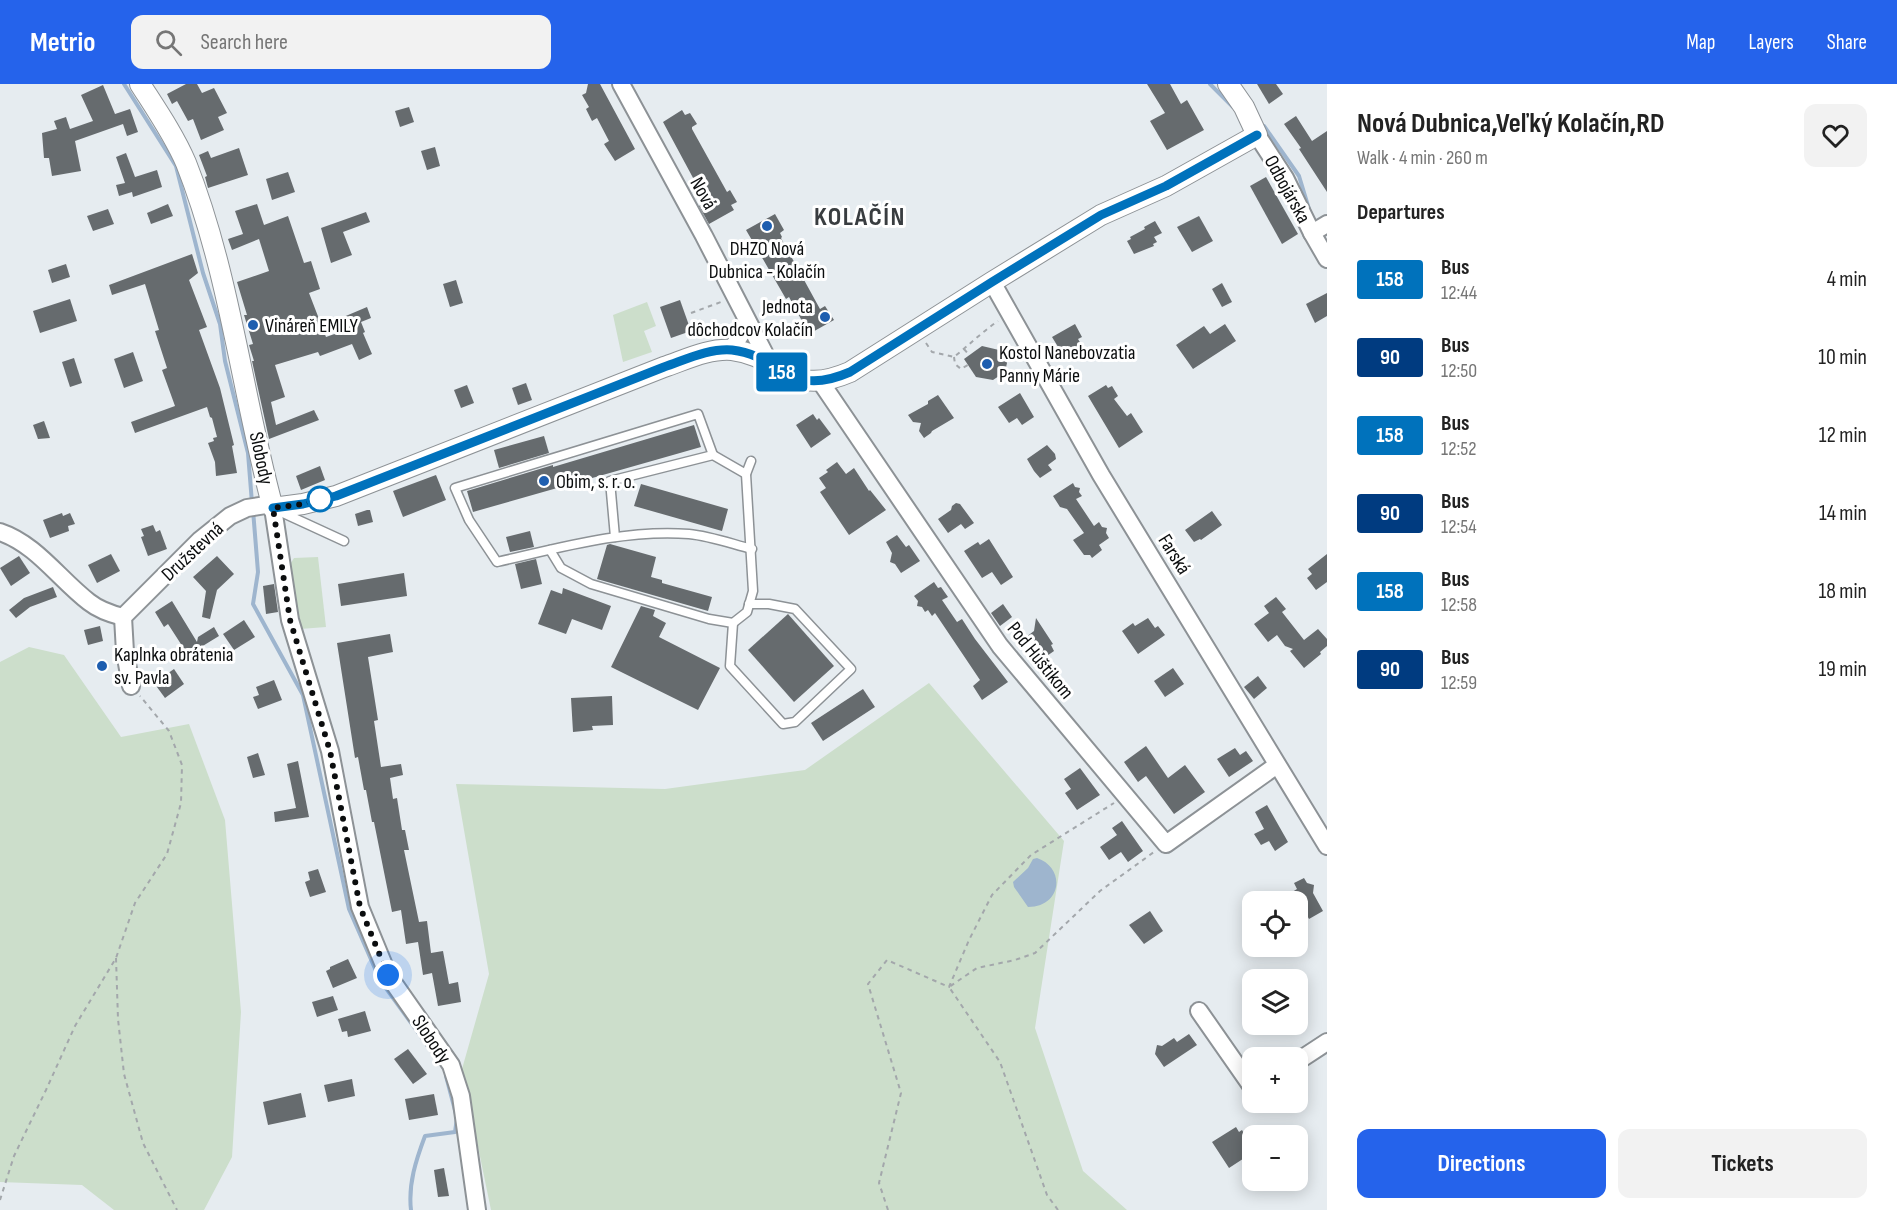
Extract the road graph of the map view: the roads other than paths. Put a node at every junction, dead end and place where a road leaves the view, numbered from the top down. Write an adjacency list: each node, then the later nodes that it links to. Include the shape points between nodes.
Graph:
1 (140, 84): 16 (street, Slobody, via 185,162 200,204 231,318)
2 (621, 84): 9 (street, Nová)
3 (1228, 84): 4 (street, Odbojárska)
4 (1257, 135): 6 (street, Odbojárska, via 1285,178); 8 (street, Družstevná, via 1166,186 1101,215)
5 (1327, 224): 6 (street, Odbojárska)
6 (1312, 233): 7 (street, Odbojárska)
7 (1327, 259)
8 (992, 282): 12 (street, Družstevná, via 850,372); 26 (street, Farská, via 1101,475)
9 (748, 322): 10 (street); 11 (street, Nová)
10 (731, 350): 11 (street, Družstevná); 16 (street, Družstevná, via 714,351 664,367 336,496 303,504)
11 (771, 366): 12 (street, Družstevná, via 805,381)
12 (820, 381): 26 (street, Pod Húštikom, via 1000,646 1166,844)
13 (713, 455): 15 (lane); 18 (lane, via 610,481); 21 (lane, via 699,414 455,488 469,520 497,562)
14 (751, 461): 15 (lane)
15 (747, 474): 20 (lane)
16 (262, 506): 19 (lane); 23 (street, Družstevná, via 230,516 200,540); 32 (street, Slobody, via 290,620 330,751 360,907 388,975 451,1065 461,1096)
17 (0, 532): 23 (street, via 23,543 90,603)
18 (615, 537): 20 (lane, via 690,534); 21 (lane)
19 (344, 541)
20 (752, 549): 22 (lane, via 753,591)
21 (550, 550): 24 (lane, via 561,568 591,584)
22 (749, 604): 24 (lane, via 747,612); 24 (lane, via 795,609 850,669 795,722 783,724 730,666)
23 (123, 617): 25 (street)
24 (734, 624)
25 (131, 686)
26 (1277, 765): 27 (street, Farská)
27 (1327, 846)
28 (1199, 1011): 31 (street)
29 (1327, 1042): 30 (street)
30 (1308, 1054)
31 (1242, 1073)
32 (477, 1210)

